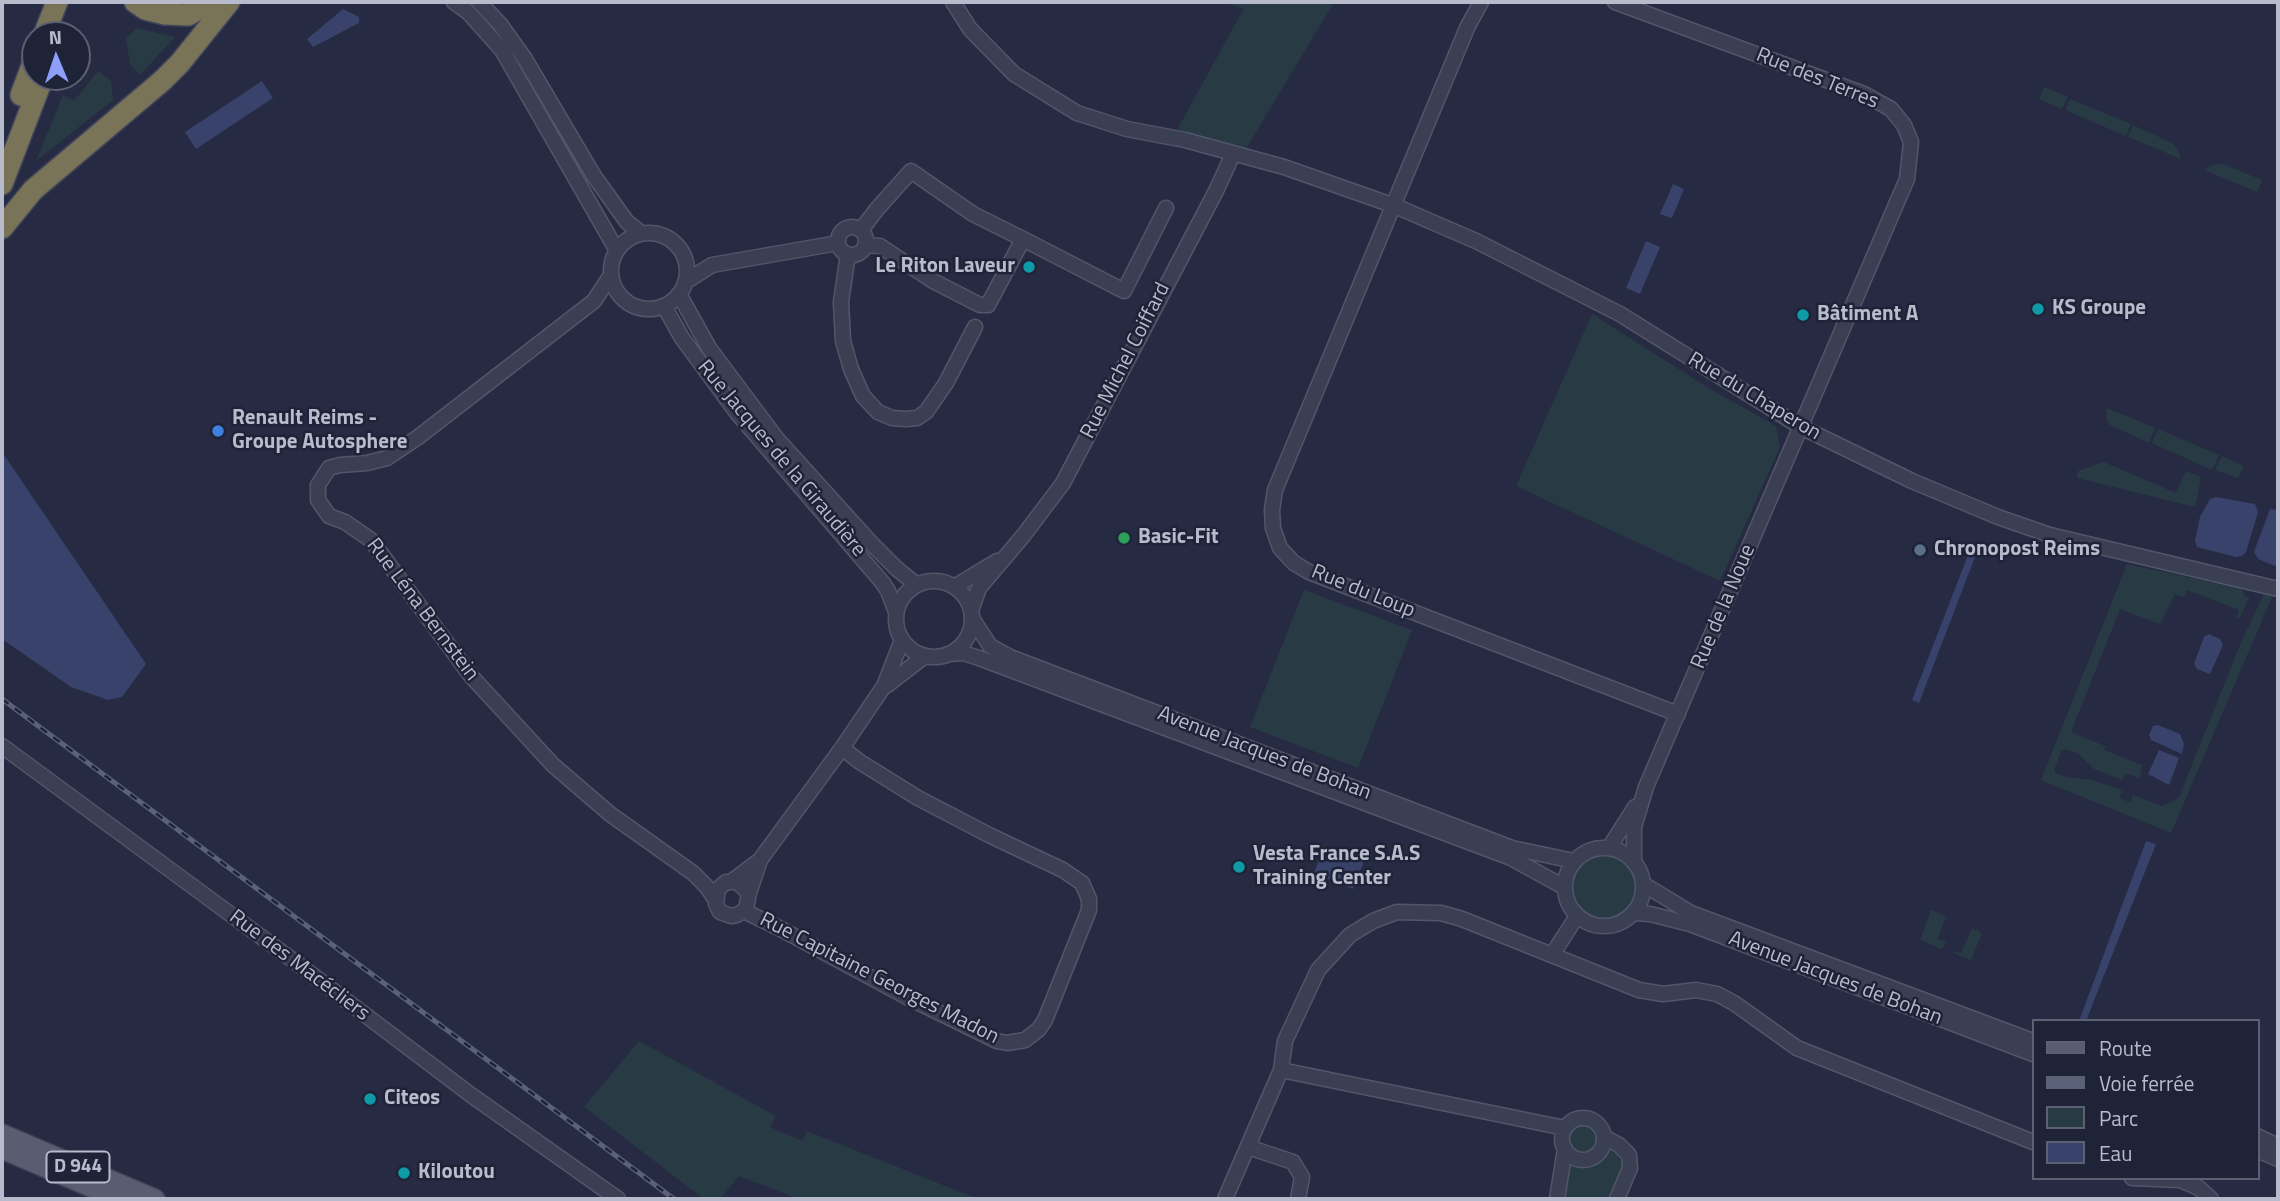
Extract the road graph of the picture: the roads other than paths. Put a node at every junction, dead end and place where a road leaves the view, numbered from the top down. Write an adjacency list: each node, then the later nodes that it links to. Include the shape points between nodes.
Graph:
1 (57, 2): 11 (highway)
2 (71, 2): 12 (highway)
3 (135, 2): 4 (highway, via 165,15 188,15)
4 (211, 2)
5 (229, 2): 20 (highway, via 162,81 33,190)
6 (454, 2): 25 (street, via 502,50)
7 (479, 2): 21 (street, via 525,59 594,176 627,222)
8 (953, 2): 16 (street, Rue du Chaperon, via 970,29 1014,74 1077,113)
9 (1481, 2): 18 (street)
10 (1615, 2): 33 (street, Rue des Terres, via 1864,94 1891,109 1904,125 1911,142 1907,179)
11 (50, 21)
12 (64, 21)
13 (22, 91): 15 (highway)
14 (38, 91): 17 (highway)
15 (2, 143)
16 (1233, 154): 18 (street, Rue du Chaperon); 34 (street, Rue Michel Coiffard, via 1063,483)
17 (2, 184)
18 (1395, 205): 33 (street, Rue du Chaperon, via 1620,314); 44 (street, Rue du Loup, via 1275,490 1272,528 1280,548 1309,572)
19 (1166, 208): 23 (street, via 1124,291)
20 (2, 228)
21 (641, 233): 25 (street); 27 (street, via 665,235)
22 (863, 237): 23 (street, via 877,209 911,171 973,214); 23 (street, via 980,305 988,305); 24 (street, via 856,227 844,229); 26 (street, via 859,253)
23 (1023, 239)
24 (838, 243): 26 (street); 28 (street)
25 (616, 249): 29 (street)
26 (848, 254): 32 (street, via 841,311 844,341 863,396 878,412 906,419 926,412)
27 (684, 255): 28 (street); 30 (street, via 687,271)
28 (712, 265): 30 (street)
29 (611, 275): 31 (street, via 621,298 634,306); 56 (street, Rue Léna Bernstein, via 594,301 417,438 387,458 329,468 318,485 318,500 329,516 371,540 471,676 553,765 610,814 693,873)
30 (682, 288): 31 (street); 35 (street, Rue Jacques de la Giraudière, via 709,348 777,439 870,544)
31 (664, 306): 38 (street, Rue Jacques de la Giraudière, via 737,413 882,582)
32 (975, 327)
33 (1801, 427): 37 (street, Rue du Chaperon, via 1912,481 2038,531); 44 (street, Rue de la Noue)
34 (1004, 557): 36 (street, Rue Michel Coiffard); 39 (street, Rue Michel Coiffard, via 979,588)
35 (917, 585): 36 (street, via 942,582); 38 (street, via 900,601)
36 (954, 587): 39 (street, via 967,601)
37 (2278, 589)
38 (896, 612): 40 (street)
39 (971, 615): 41 (street, via 966,640); 50 (street, Avenue Jacques de Bohan, via 990,646 1010,657 1512,848)
40 (902, 640): 42 (street); 43 (street)
41 (948, 654): 42 (street); 54 (street, Avenue Jacques de Bohan, via 963,653 1511,858)
42 (925, 656): 43 (street)
43 (884, 687): 46 (street)
44 (1678, 714): 47 (street, Rue de la Noue)
45 (2, 747): 78 (street, Rue des Macécliers)
46 (842, 748): 49 (street); 57 (street, Rue Capitaine Georges Madon, via 918,798 1082,883 1089,909 1045,1020 1025,1040 998,1041)
47 (1646, 788): 48 (street); 51 (street, via 1634,827)
48 (1609, 848): 50 (street, via 1590,850); 51 (street)
49 (760, 860): 52 (street); 55 (street)
50 (1574, 861): 54 (street)
51 (1634, 861): 53 (street)
52 (732, 881): 55 (street); 56 (street, via 721,885)
53 (1643, 884): 58 (street); 61 (street, Avenue Jacques de Bohan, via 1691,913)
54 (1564, 887): 59 (street)
55 (749, 893): 57 (street)
56 (715, 900): 57 (street, via 726,915)
57 (744, 911)
58 (1634, 912): 59 (street, via 1606,926); 62 (street, Avenue Jacques de Bohan, via 1690,924)
59 (1577, 916): 60 (street)
60 (1552, 955): 63 (street, via 1441,913 1397,912 1373,921 1350,935 1318,970 1285,1041); 68 (street, via 1651,993 1696,990 1717,994 1797,1048)
61 (2032, 1041)
62 (2032, 1054)
63 (1281, 1070): 64 (street); 70 (street)
64 (1565, 1128): 66 (street, via 1576,1119 1590,1119); 72 (street)
65 (2, 1134): 77 (main road, D 944)
66 (1604, 1137): 72 (street, via 1600,1150 1589,1159 1575,1158); 82 (street, via 1629,1155 1630,1168)
67 (2259, 1137): 69 (street)
68 (2032, 1142)
69 (2278, 1146)
70 (1248, 1147): 79 (street); 80 (street, via 1293,1162 1303,1177)
71 (2, 1149): 76 (main road, D 944)
72 (1565, 1149): 81 (street)
73 (2259, 1151): 74 (street)
74 (2278, 1159)
75 (2180, 1180): 83 (street)
76 (119, 1199)
77 (155, 1199)
78 (617, 1199)
79 (1225, 1199)
80 (1298, 1199)
81 (1557, 1199)
82 (1617, 1199)
83 (2211, 1199)

